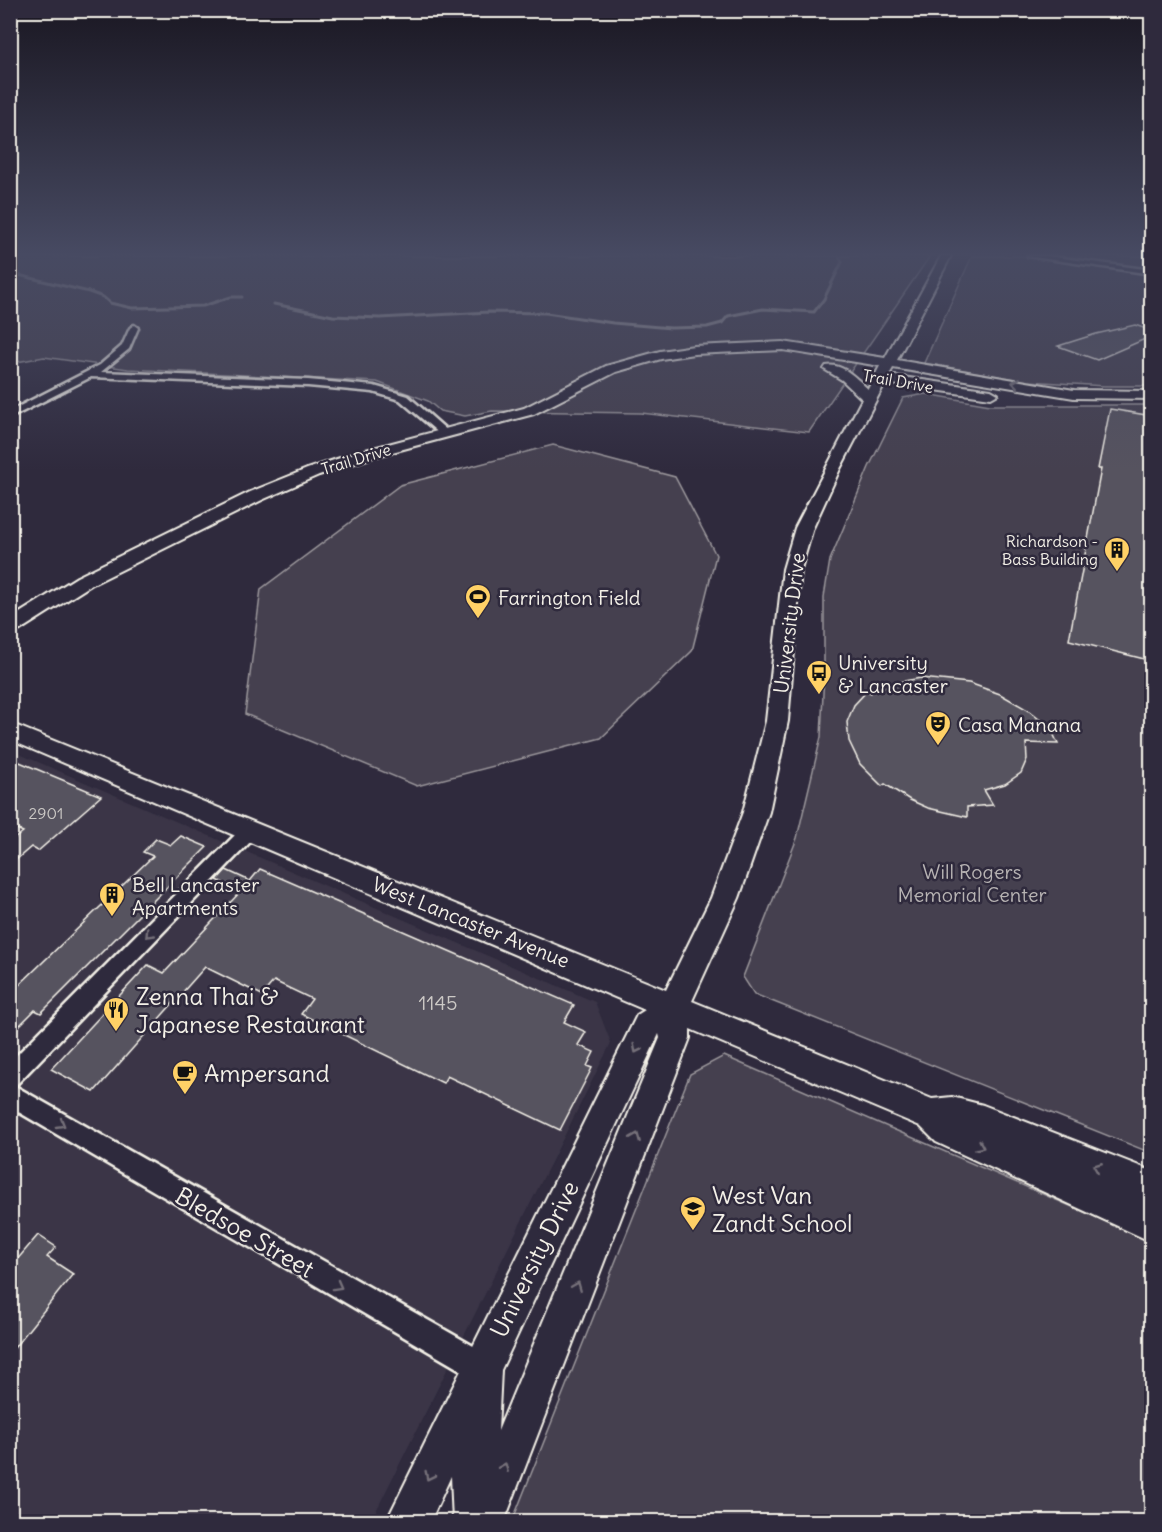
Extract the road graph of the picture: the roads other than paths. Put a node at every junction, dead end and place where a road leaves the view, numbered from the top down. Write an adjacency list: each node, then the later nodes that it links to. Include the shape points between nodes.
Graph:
1 (908, 327): 4 (main road, University Drive)
2 (134, 328): 6 (street, via 126,347)
3 (723, 349): 4 (main road, Trail Drive, via 783,346); 5 (main road, Trail Drive); 12 (main road, Trail Drive, via 633,361 529,411)
4 (889, 363): 7 (main road, University Drive); 9 (main road, Trail Drive, one-way to 4)
5 (821, 367): 7 (main road, Trail Drive); 7 (main road)
6 (91, 374): 11 (street); 12 (street, via 374,389 404,398)
7 (875, 388): 8 (main road, Trail Drive); 8 (main road); 16 (main road, University Drive, via 804,528 792,569 777,722 756,812 725,898)
8 (939, 388): 9 (main road, Trail Drive, via 1058,399)
9 (1074, 394): 10 (main road, Trail Drive)
10 (1152, 395)
11 (10, 414)
12 (445, 433): 13 (main road, Trail Drive, via 313,472 256,496 84,581)
13 (10, 628)
14 (10, 731): 15 (main road, West Lancaster Avenue)
15 (249, 832): 16 (main road, West Lancaster Avenue); 17 (street, one-way to 17)
16 (674, 1006): 19 (main road, West Lancaster Avenue); 22 (main road, University Drive, one-way to 22, via 648,1025); 25 (main road, University Drive, one-way to 16, via 675,1038)
17 (10, 1078)
18 (10, 1095): 22 (street, Bledsoe Street, one-way to 22)
19 (932, 1115): 20 (main road, West Lancaster Avenue, one-way to 19, via 983,1121 952,1113); 21 (main road, West Lancaster Avenue, one-way to 21, via 948,1130 980,1146)
20 (1152, 1190)
21 (1152, 1224)
22 (481, 1366): 23 (main road, University Drive, one-way to 23); 24 (main road, via 483,1398 472,1476)
23 (407, 1521)
24 (475, 1521)
25 (482, 1521)

